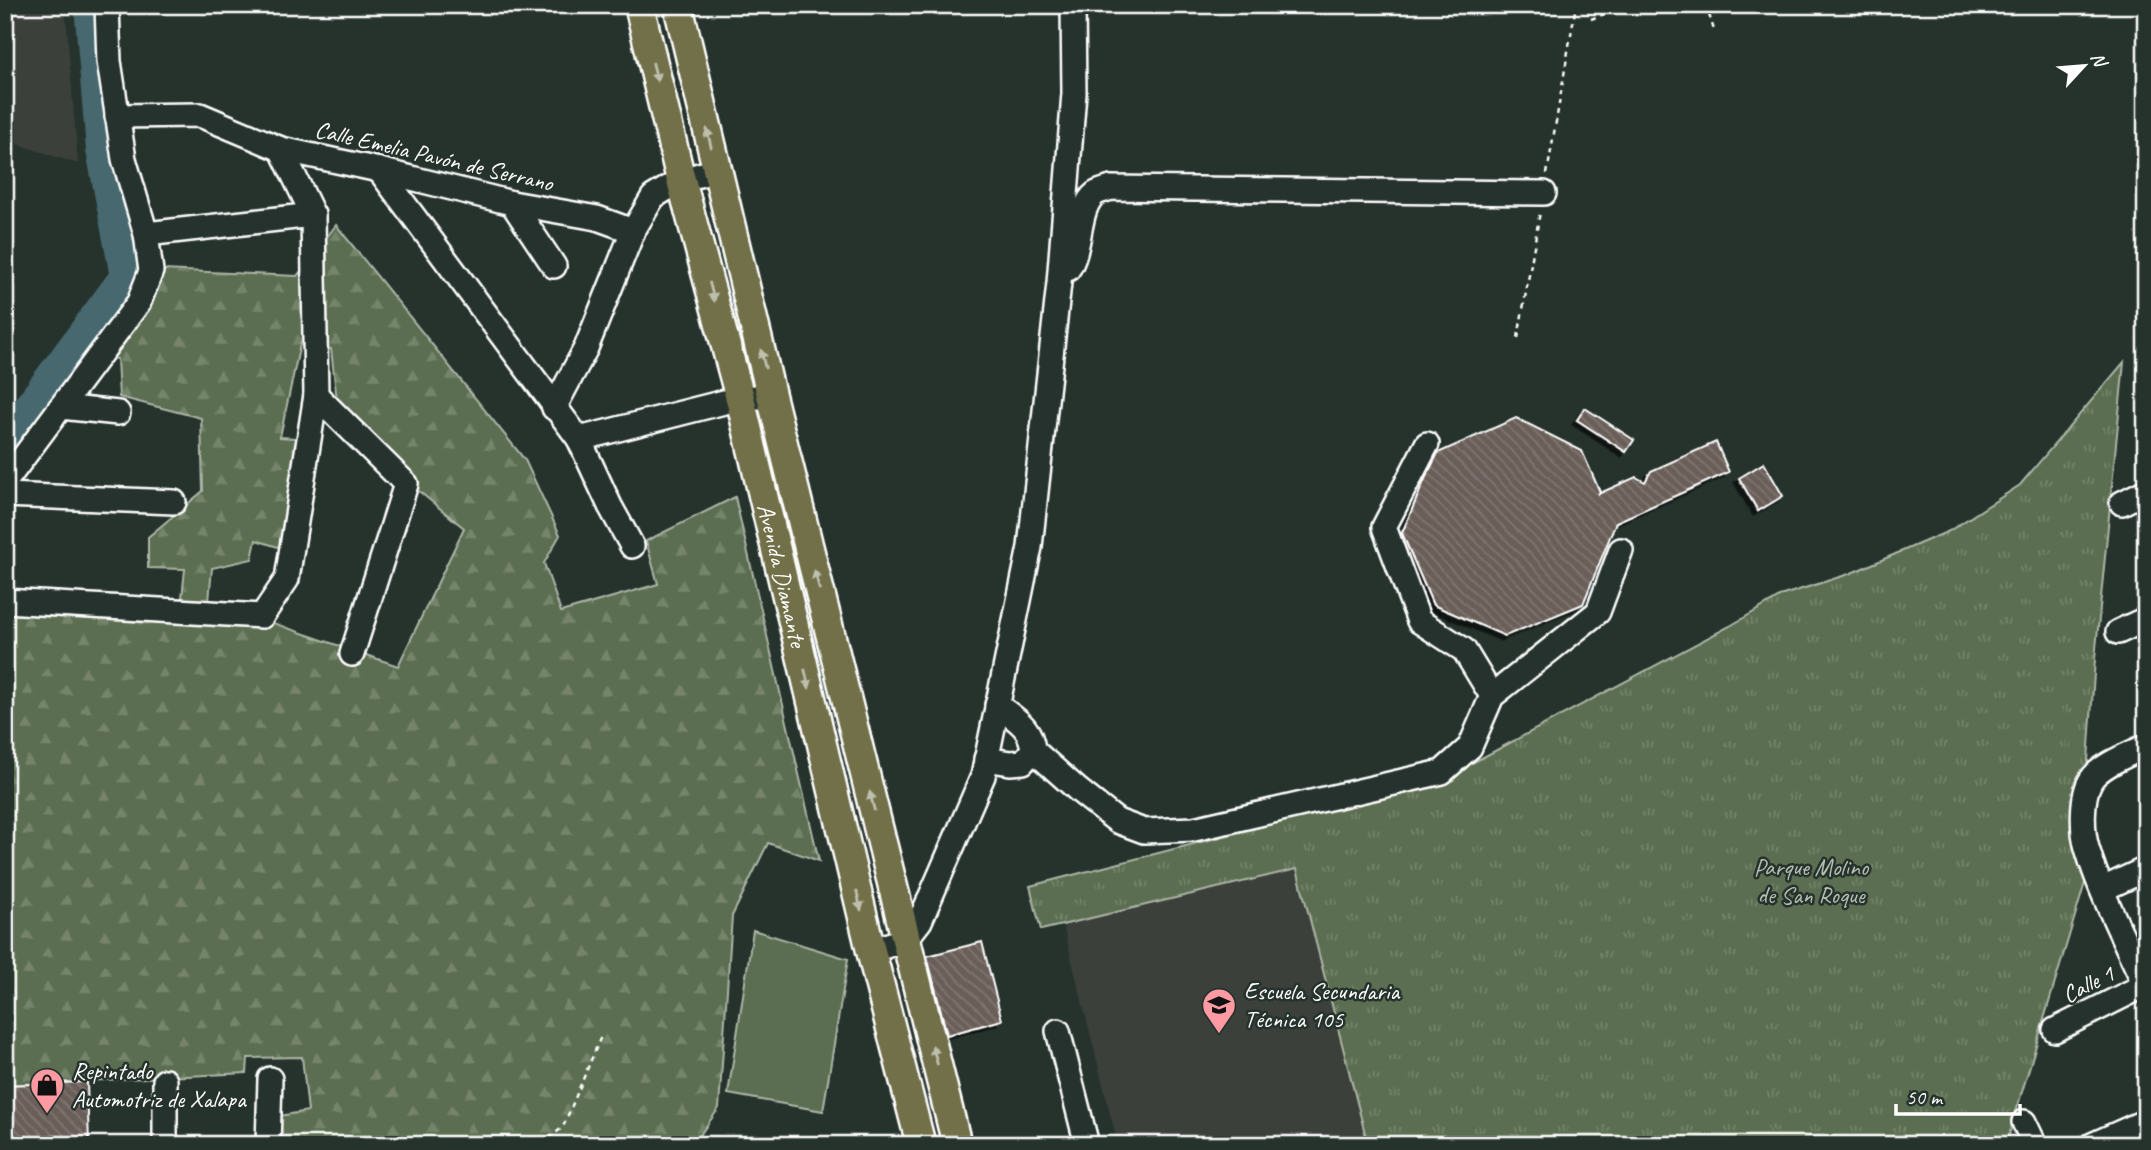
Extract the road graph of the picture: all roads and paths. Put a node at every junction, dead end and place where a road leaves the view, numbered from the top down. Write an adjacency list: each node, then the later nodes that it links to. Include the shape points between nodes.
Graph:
1 (107, 5): 10 (street)
2 (639, 5): 14 (main road, Avenida Diamante, one-way to 14)
3 (678, 5): 13 (main road, Avenida Diamante, one-way to 3)
4 (1073, 5): 21 (street, via 1074,93)
5 (1576, 5): 15 (path)
6 (1628, 5): 8 (path)
7 (1706, 5): 9 (path)
8 (1591, 19)
9 (1714, 30)
10 (117, 116): 11 (street, Calle Emelia Pavón de Serrano, via 200,115); 19 (street)
11 (281, 149): 12 (street, Calle Emelia Pavón de Serrano); 17 (street)
12 (379, 170): 16 (street, Calle Emelia Pavón de Serrano); 27 (street)
13 (717, 170): 14 (street); 24 (main road, Avenida Diamante, one-way to 13)
14 (681, 180): 18 (street, via 653,197); 25 (main road, Avenida Diamante, one-way to 25)
15 (1544, 193): 21 (street, via 1111,188 1096,192 1087,203 1074,261); 22 (path)
16 (512, 203): 18 (street, Calle Emelia Pavón de Serrano, via 597,218); 20 (street)
17 (313, 215): 19 (street); 23 (street)
18 (633, 232): 27 (street, via 586,348)
19 (146, 234): 26 (street, via 152,271 139,302)
20 (554, 266)
21 (1059, 283): 43 (street, via 1030,547)
22 (1518, 338)
23 (316, 395): 38 (street, via 287,579 262,616); 41 (street, via 406,484)
24 (771, 395): 25 (street); 49 (main road, Avenida Diamante, one-way to 24)
25 (740, 398): 29 (street); 50 (main road, Avenida Diamante, one-way to 50)
26 (61, 407): 28 (street); 31 (street)
27 (554, 408): 29 (street)
28 (118, 413)
29 (579, 439): 36 (street)
30 (1427, 444): 42 (street, via 1384,527 1419,621 1464,650)
31 (5, 482)
32 (2146, 491): 35 (street)
33 (5, 495): 34 (street)
34 (174, 502)
35 (2122, 503)
36 (632, 547)
37 (1620, 550): 42 (street, via 1598,612)
38 (5, 601)
39 (2146, 619): 40 (street)
40 (2118, 632)
41 (352, 654)
42 (1492, 696): 45 (street, via 1469,747 1442,772 1194,830 1144,831 1117,821)
43 (997, 705): 45 (street, via 1032,735); 46 (street)
44 (2146, 746): 48 (street, via 2105,767 2091,780 2086,796 2083,824 2087,848)
45 (1033, 750): 46 (street, via 1023,762)
46 (986, 760): 49 (street, via 920,920)
47 (2146, 869): 48 (street)
48 (2103, 889): 51 (street)
49 (906, 939): 50 (street); 57 (main road, Avenida Diamante, one-way to 49)
50 (871, 951): 58 (main road, Avenida Diamante)
51 (2145, 986): 52 (street, Calle 1)
52 (2055, 1030)
53 (1058, 1031): 66 (street)
54 (602, 1034): 63 (path, via 563,1127)
55 (270, 1079): 62 (street)
56 (165, 1081): 61 (street)
57 (947, 1101): 58 (main road); 65 (main road, Avenida Diamante)
58 (912, 1111): 64 (main road, Avenida Diamante)
59 (2146, 1121): 68 (street)
60 (2024, 1122): 67 (street)
61 (166, 1145)
62 (268, 1145)
63 (541, 1145)
64 (921, 1145)
65 (957, 1145)
66 (1087, 1145)
67 (2035, 1145)
68 (2092, 1145)

